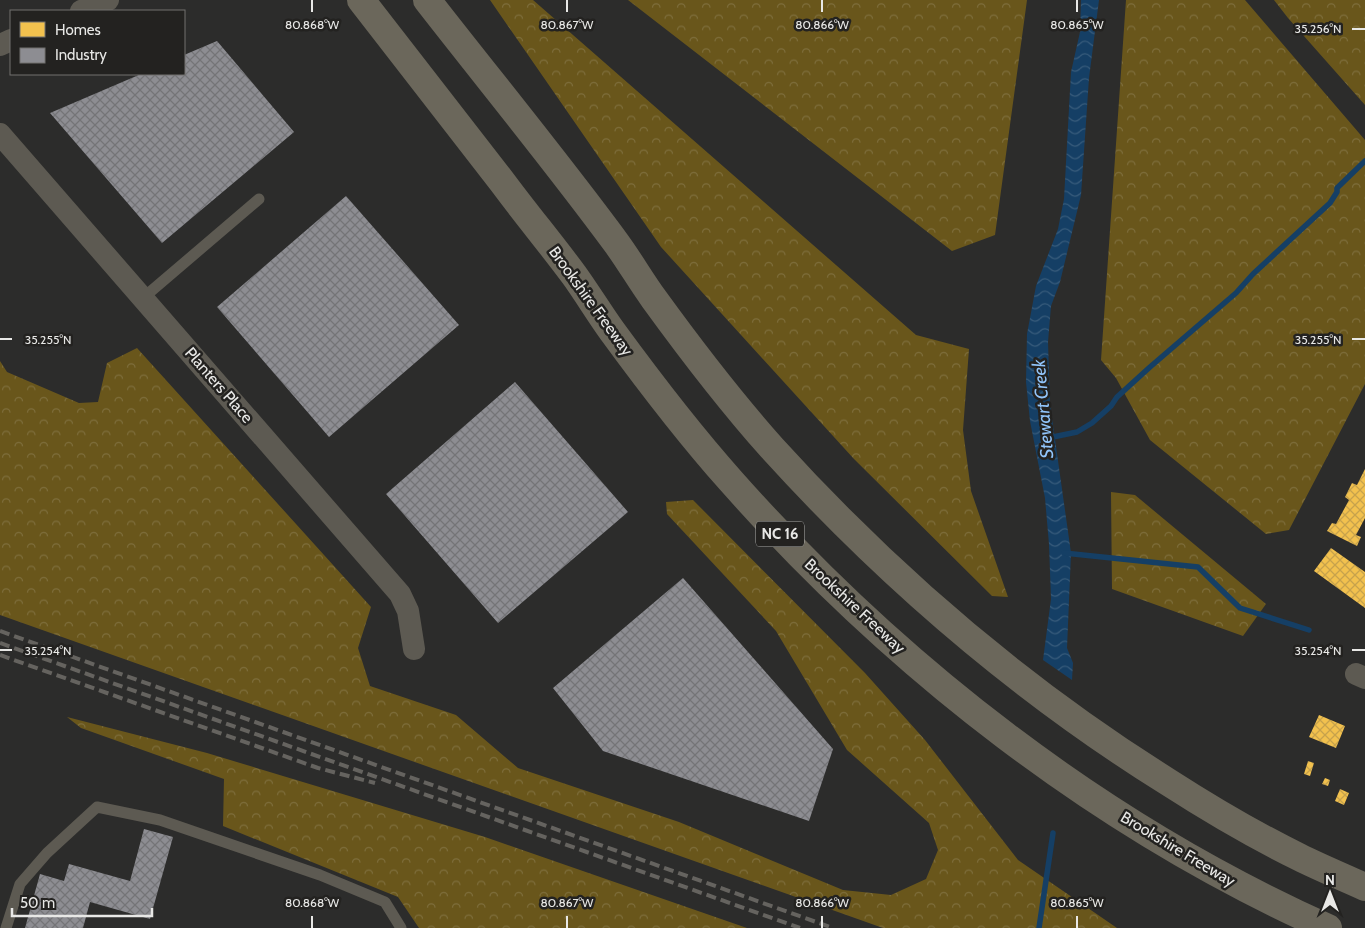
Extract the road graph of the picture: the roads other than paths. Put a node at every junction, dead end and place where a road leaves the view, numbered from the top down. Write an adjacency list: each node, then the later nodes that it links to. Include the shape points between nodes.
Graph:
1 (108, 0): 4 (street)
2 (360, 0): 12 (highway, Brookshire Freeway / NC 16, via 574,276 675,413 730,480 866,619 1015,742 1094,798 1232,882)
3 (427, 0): 9 (highway, via 618,245 653,298 710,373 770,446 834,515 902,580 995,660 1124,754 1258,836)
4 (83, 10)
5 (0, 134): 7 (street, Planters Place)
6 (259, 199): 7 (lane)
7 (143, 298): 8 (street, Planters Place, via 400,594 408,611)
8 (414, 649)
9 (1365, 887)
10 (6, 928): 11 (lane, via 20,884 47,853 97,807 160,820 320,875 385,902)
11 (401, 928)
12 (1328, 928)

